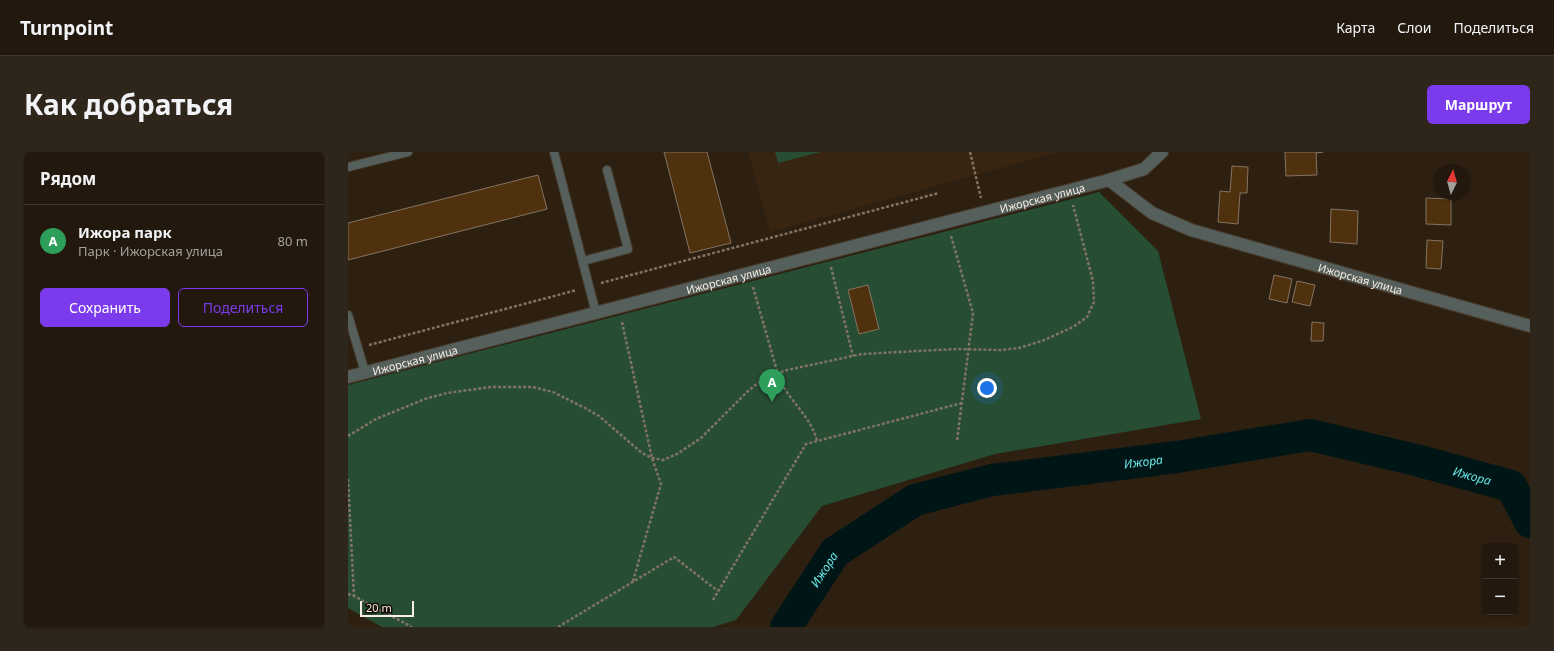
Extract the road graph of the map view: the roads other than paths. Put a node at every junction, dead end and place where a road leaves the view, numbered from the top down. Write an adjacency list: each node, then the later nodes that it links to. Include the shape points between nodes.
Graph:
1 (408, 152): 4 (lane)
2 (554, 152): 7 (lane)
3 (1162, 152): 6 (street, Ижорская улица, via 1144,169)
4 (348, 167)
5 (607, 170): 7 (lane, via 628,249)
6 (1109, 180): 8 (street, Ижорская улица); 10 (street, Ижорская улица, via 1152,213 1191,230)
7 (583, 261): 8 (lane)
8 (596, 312): 11 (street, Ижорская улица)
9 (348, 315): 11 (lane)
10 (1530, 326)
11 (365, 372): 12 (street, Ижорская улица)
12 (348, 377)

